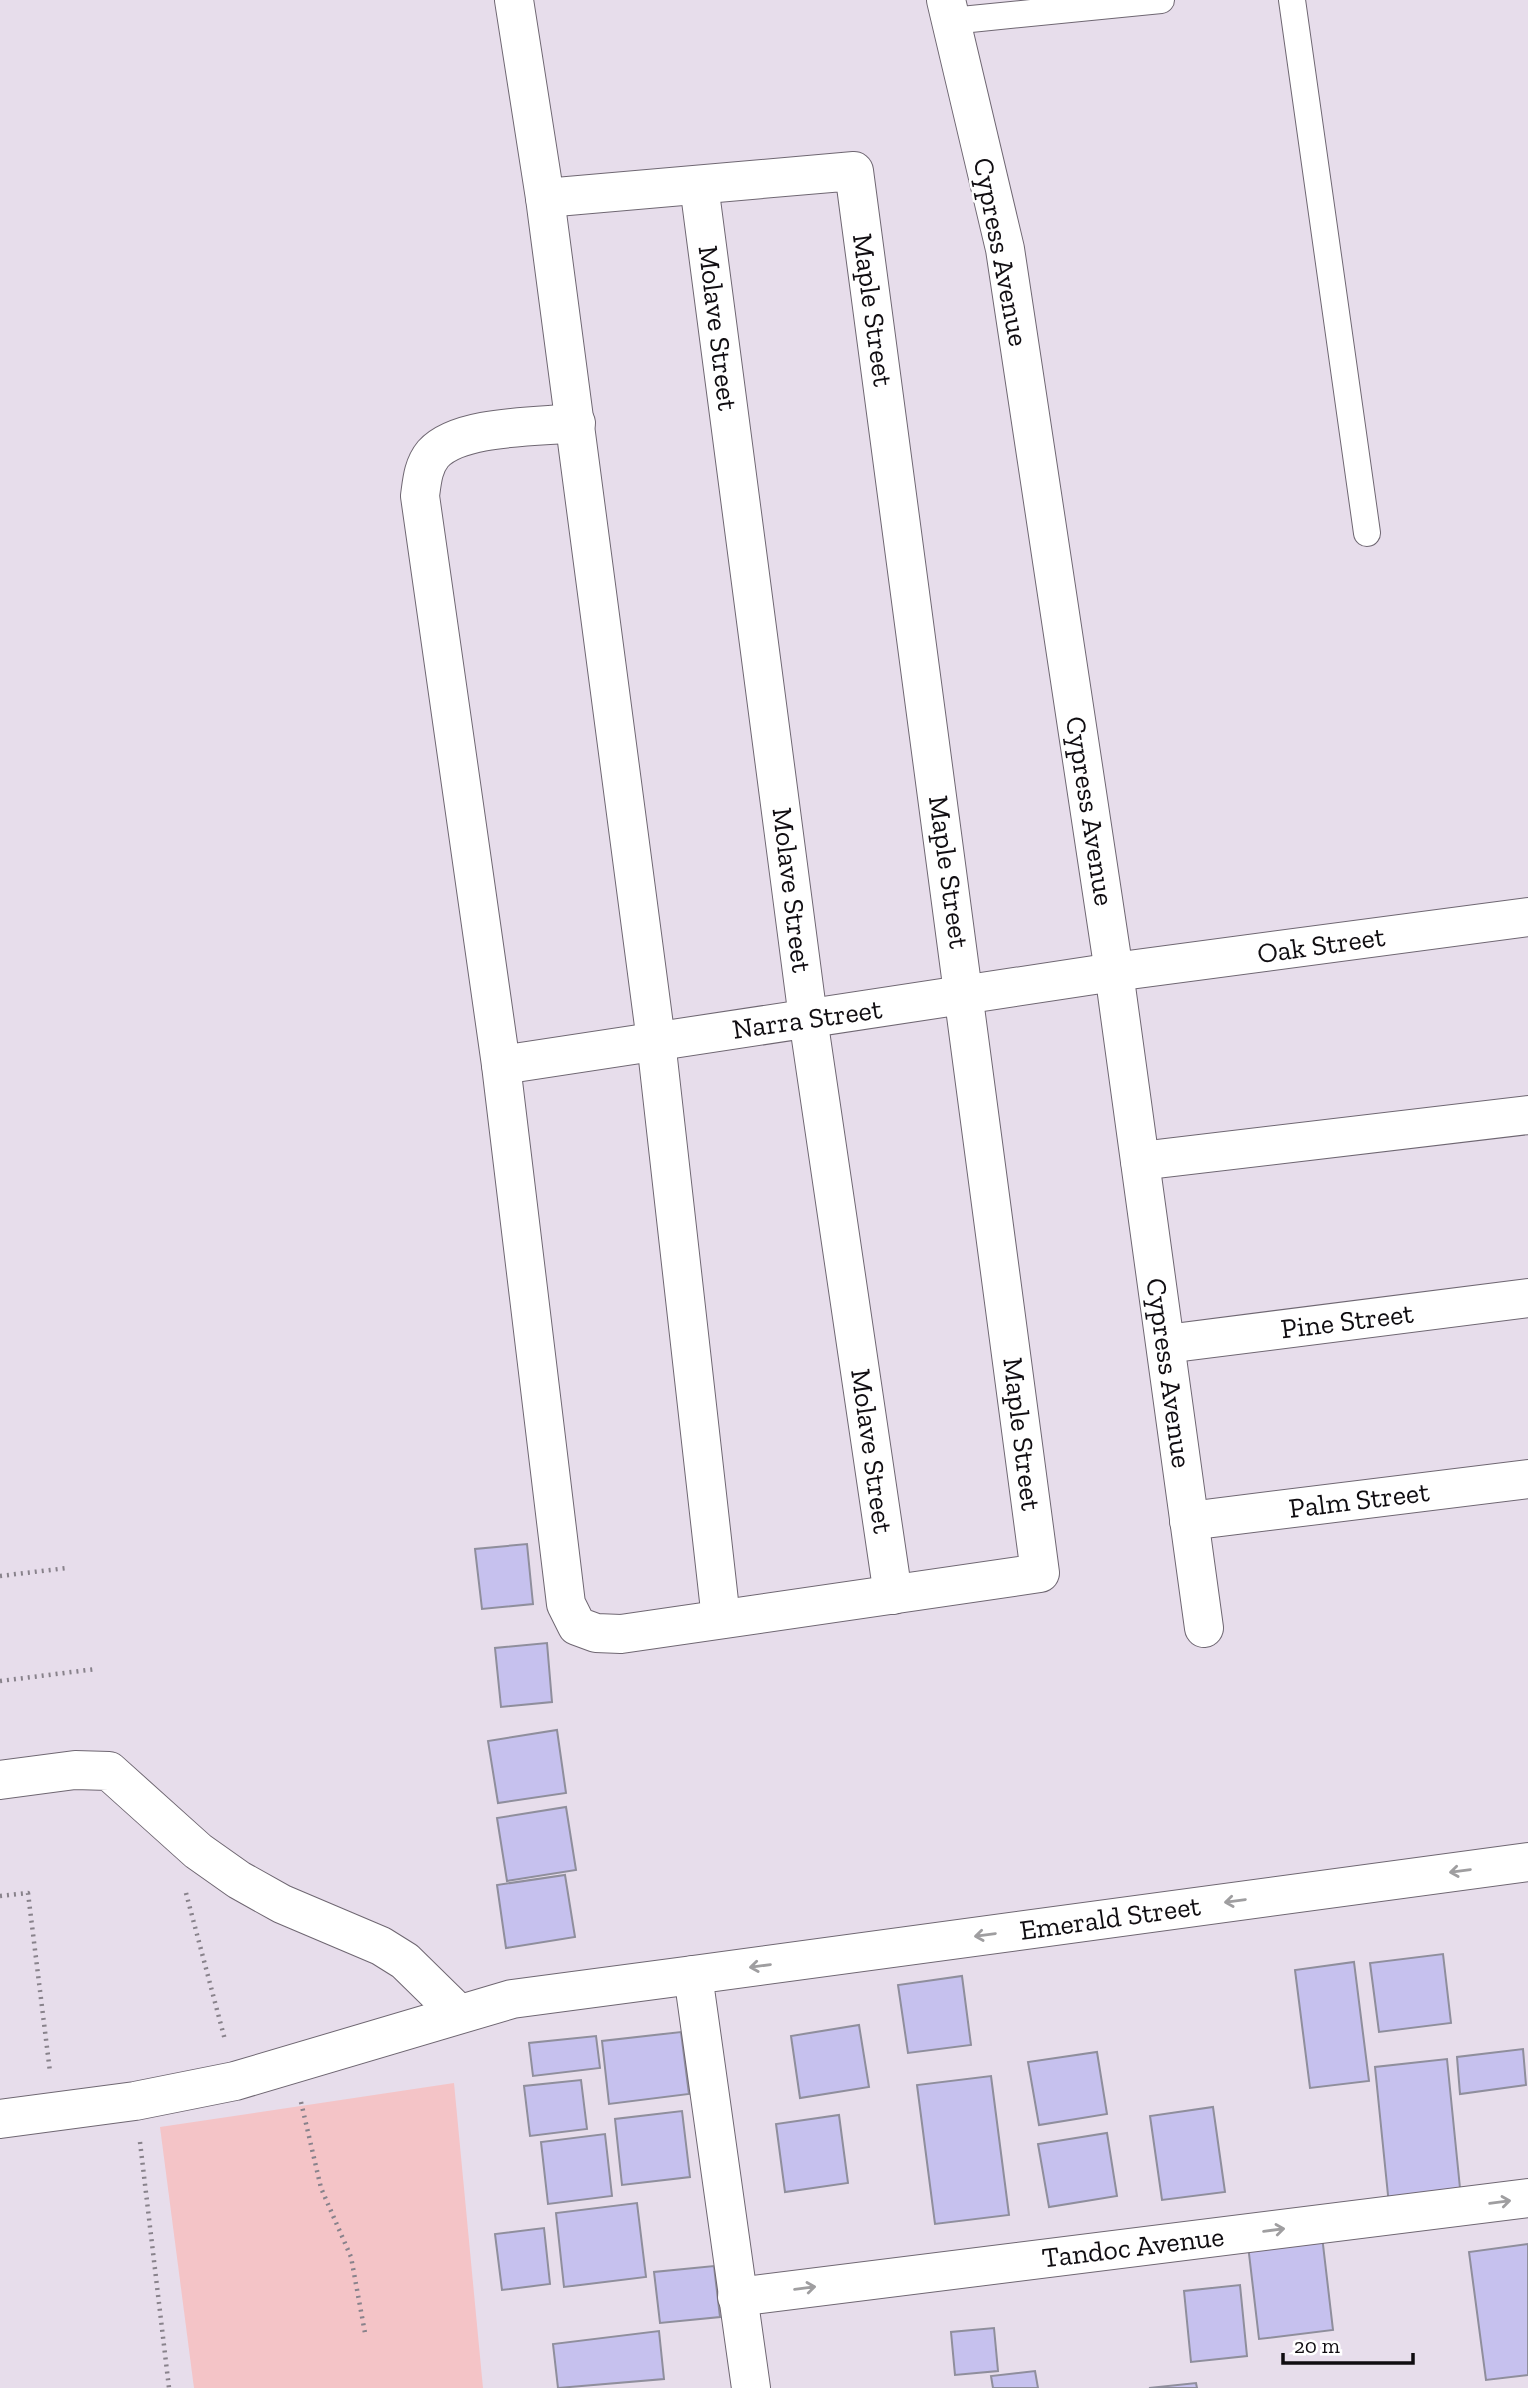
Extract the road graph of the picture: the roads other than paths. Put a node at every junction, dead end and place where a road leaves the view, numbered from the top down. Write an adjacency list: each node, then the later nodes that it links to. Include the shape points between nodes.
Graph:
1 (514, 0): 6 (street)
2 (1161, 0): 4 (lane)
3 (1292, 0): 8 (lane)
4 (948, 11): 10 (street, Cypress Avenue, via 1005,249)
5 (699, 185): 6 (street); 11 (street, Maple Street, via 854,171); 12 (street, Molave Street)
6 (545, 198): 7 (street)
7 (576, 423): 13 (street); 14 (street, via 468,434 448,441 432,455 422,475 420,496)
8 (1367, 533)
9 (1528, 917): 10 (street, Oak Street)
10 (1114, 972): 11 (street, Narra Street); 16 (street, Cypress Avenue)
11 (966, 995): 12 (street, Narra Street); 21 (street, Maple Street, via 1040,1573)
12 (808, 1018): 13 (street, Narra Street); 21 (street, Molave Street)
13 (656, 1041): 14 (street, Narra Street); 22 (street)
14 (501, 1065): 22 (street, via 566,1604 577,1626 596,1633 621,1634)
15 (1528, 1115): 16 (street)
16 (1140, 1161): 18 (street, Cypress Avenue)
17 (1528, 1298): 18 (street, Pine Street)
18 (1166, 1344): 20 (street, Cypress Avenue)
19 (1528, 1479): 20 (street, Palm Street)
20 (1189, 1521): 23 (street, Cypress Avenue)
21 (892, 1595): 22 (street)
22 (721, 1619)
23 (1204, 1628)
24 (0, 1780): 27 (street, via 75,1770 109,1771 198,1851 239,1880 282,1904 381,1946 405,1961)
25 (1528, 1862): 26 (street, Emerald Street, one-way to 26)
26 (693, 1975): 27 (street, Emerald Street, via 512,1999); 30 (street)
27 (458, 2013): 28 (street, Emerald Street, via 235,2081 135,2101)
28 (0, 2119)
29 (1528, 2198): 30 (street, Tandoc Avenue, one-way to 29)
30 (737, 2297): 31 (street)
31 (751, 2388)

